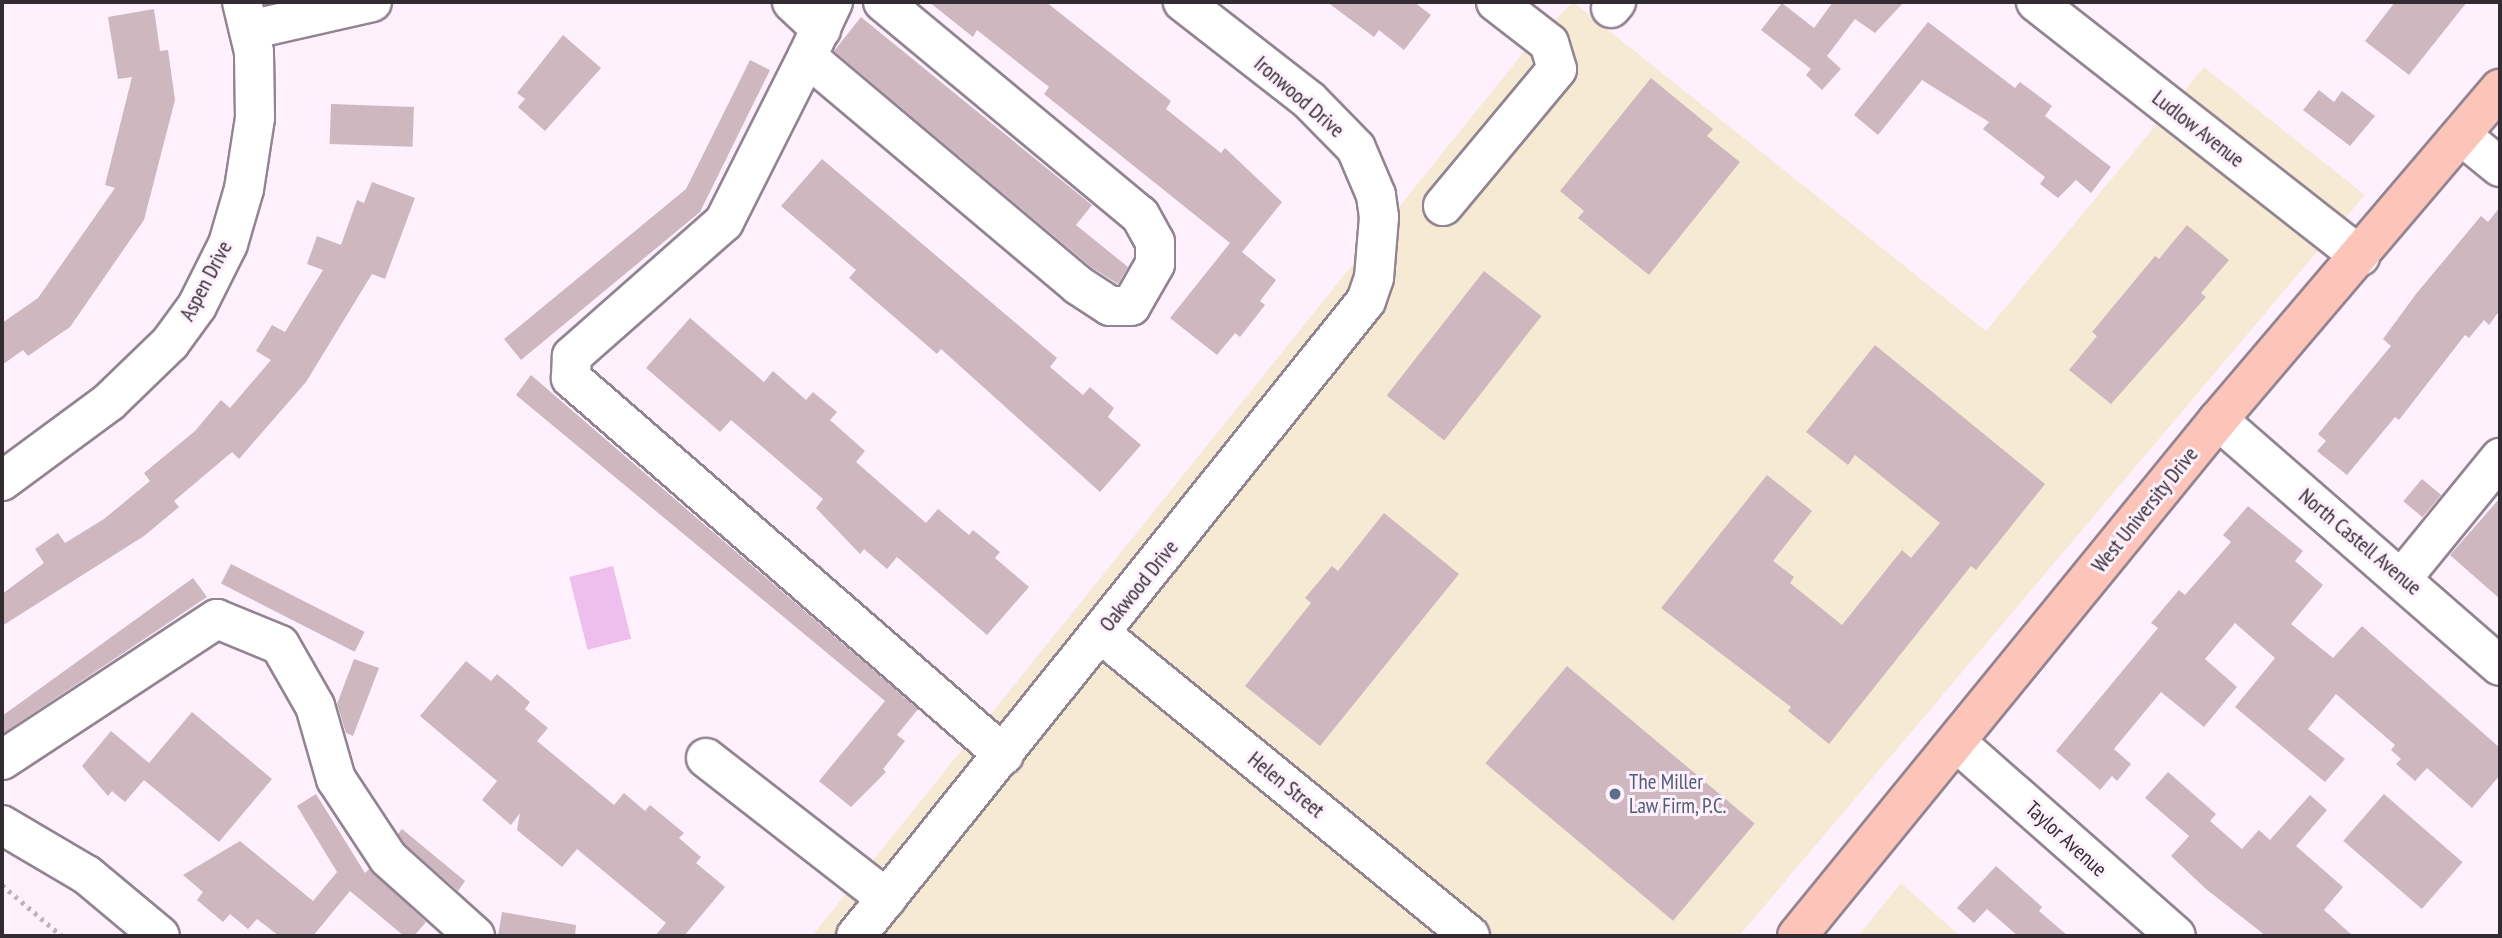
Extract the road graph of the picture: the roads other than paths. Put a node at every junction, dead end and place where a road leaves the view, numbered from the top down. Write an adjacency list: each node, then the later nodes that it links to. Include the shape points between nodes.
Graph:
1 (372, 2): 7 (street)
2 (792, 2): 8 (street)
3 (883, 2): 8 (street, via 1140,215 1155,243 1155,264 1131,306 1110,306 1078,285)
4 (1183, 2): 13 (street, Ironwood Drive, via 1334,122 1368,173)
5 (1496, 2): 12 (street, via 1549,43 1557,69)
6 (2036, 2): 14 (street, Ludlow Avenue)
7 (245, 16): 17 (street, Aspen Drive, via 255,118 244,189 228,244 197,306 170,343 108,402)
8 (821, 29): 22 (street, via 724,222 572,356 571,378)
9 (2500, 89): 10 (main road, West University Drive)
10 (2462, 136): 11 (street); 14 (main road, West University Drive)
11 (2500, 167)
12 (1443, 206)
13 (1378, 217): 19 (street, Oakwood Drive, via 1374,278 1354,321)
14 (2360, 256): 15 (main road, West University Drive)
15 (2218, 420): 18 (street, North Castell Avenue); 21 (main road, West University Drive)
16 (2500, 458): 18 (street)
17 (2, 481)
18 (2403, 577): 20 (street, North Castell Avenue)
19 (1100, 634): 22 (street, Oakwood Drive); 30 (street, Helen Street)
20 (2500, 666)
21 (1956, 742): 31 (main road, West University Drive); 32 (street, Taylor Avenue)
22 (1004, 755): 26 (street, Oakwood Drive)
23 (706, 758): 26 (street)
24 (2, 760): 28 (street, via 217,619 280,645 315,706 336,779 388,858)
25 (2, 825): 27 (street, via 87,875)
26 (887, 899): 29 (street, Oakwood Drive)
27 (160, 936)
28 (475, 936)
29 (856, 936)
30 (1470, 936)
31 (1797, 936)
32 (2176, 936)

